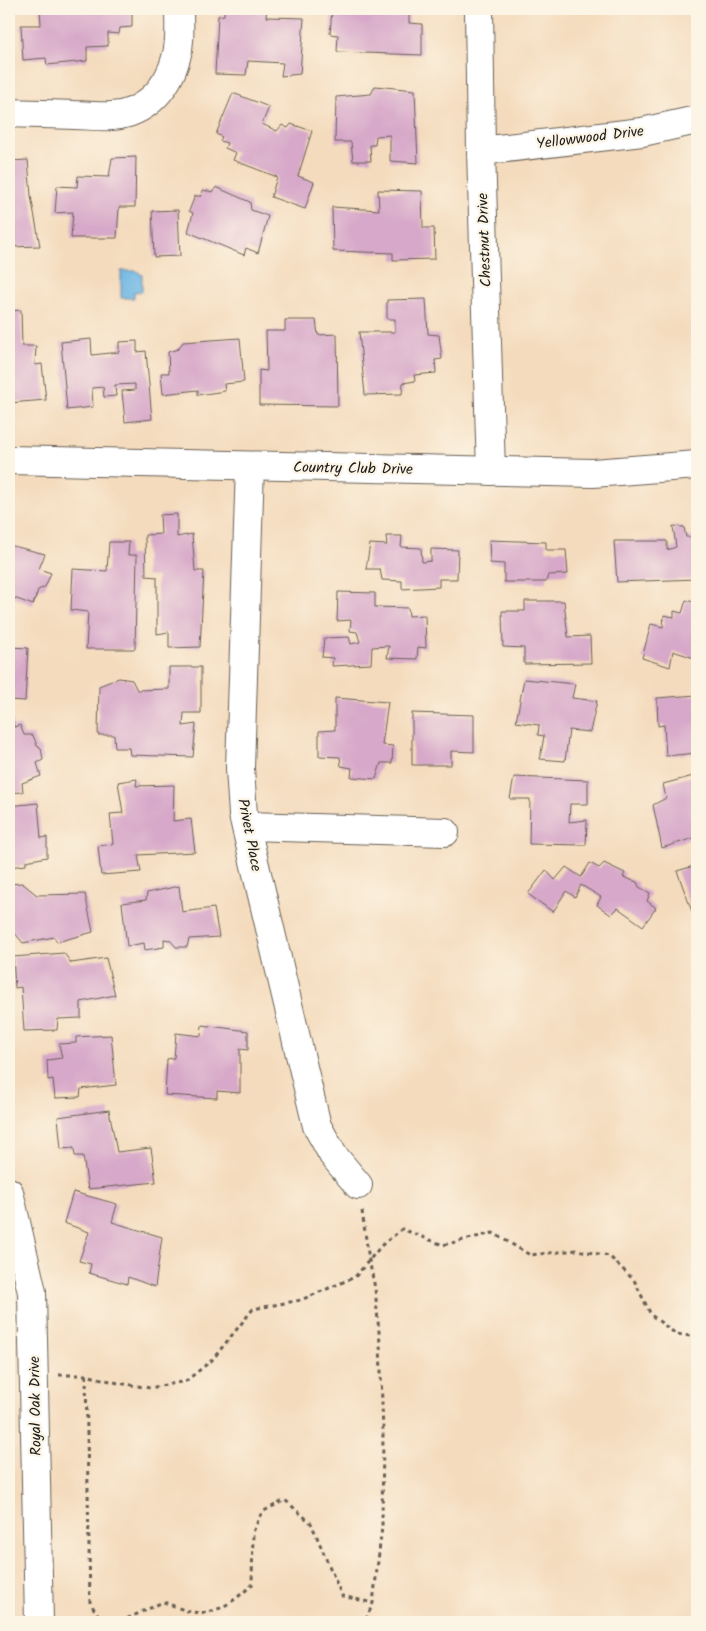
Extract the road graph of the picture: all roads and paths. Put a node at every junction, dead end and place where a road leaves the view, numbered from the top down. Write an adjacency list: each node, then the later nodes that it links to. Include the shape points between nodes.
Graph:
1 (179, 9): 3 (street, via 177,58 171,74 153,99 141,107 112,116)
2 (479, 9): 5 (street, Chestnut Drive)
3 (9, 113)
4 (697, 120): 5 (street, Yellowwood Drive, via 642,132)
5 (481, 151): 9 (street, Chestnut Drive)
6 (9, 460): 8 (street, Country Club Drive)
7 (697, 465): 9 (street, Country Club Drive, via 593,473)
8 (250, 466): 9 (street, Country Club Drive); 10 (street, Privet Place, via 240,768)
9 (491, 471)
10 (246, 826): 11 (street); 12 (street, Privet Place, via 318,1126 333,1155)
11 (445, 832)
12 (358, 1185): 14 (path)
13 (9, 1192): 17 (street, Royal Oak Drive, via 32,1292)
14 (369, 1260): 15 (path, via 402,1229 444,1245 493,1233 530,1255 577,1250 609,1256 634,1280 651,1315 676,1334); 16 (path, via 354,1277 301,1300 253,1309 212,1360 186,1381 150,1388); 18 (path, via 380,1343 383,1433 382,1527)
15 (697, 1337)
16 (86, 1374): 17 (path); 20 (path, via 90,1603)
17 (34, 1375): 19 (street, Royal Oak Drive)
18 (373, 1604): 21 (path, via 342,1596 312,1523 285,1500 262,1512 253,1532 252,1584 236,1600 212,1612 194,1612 163,1602); 22 (path)
19 (39, 1622)
20 (103, 1622)
21 (120, 1622)
22 (365, 1622)

